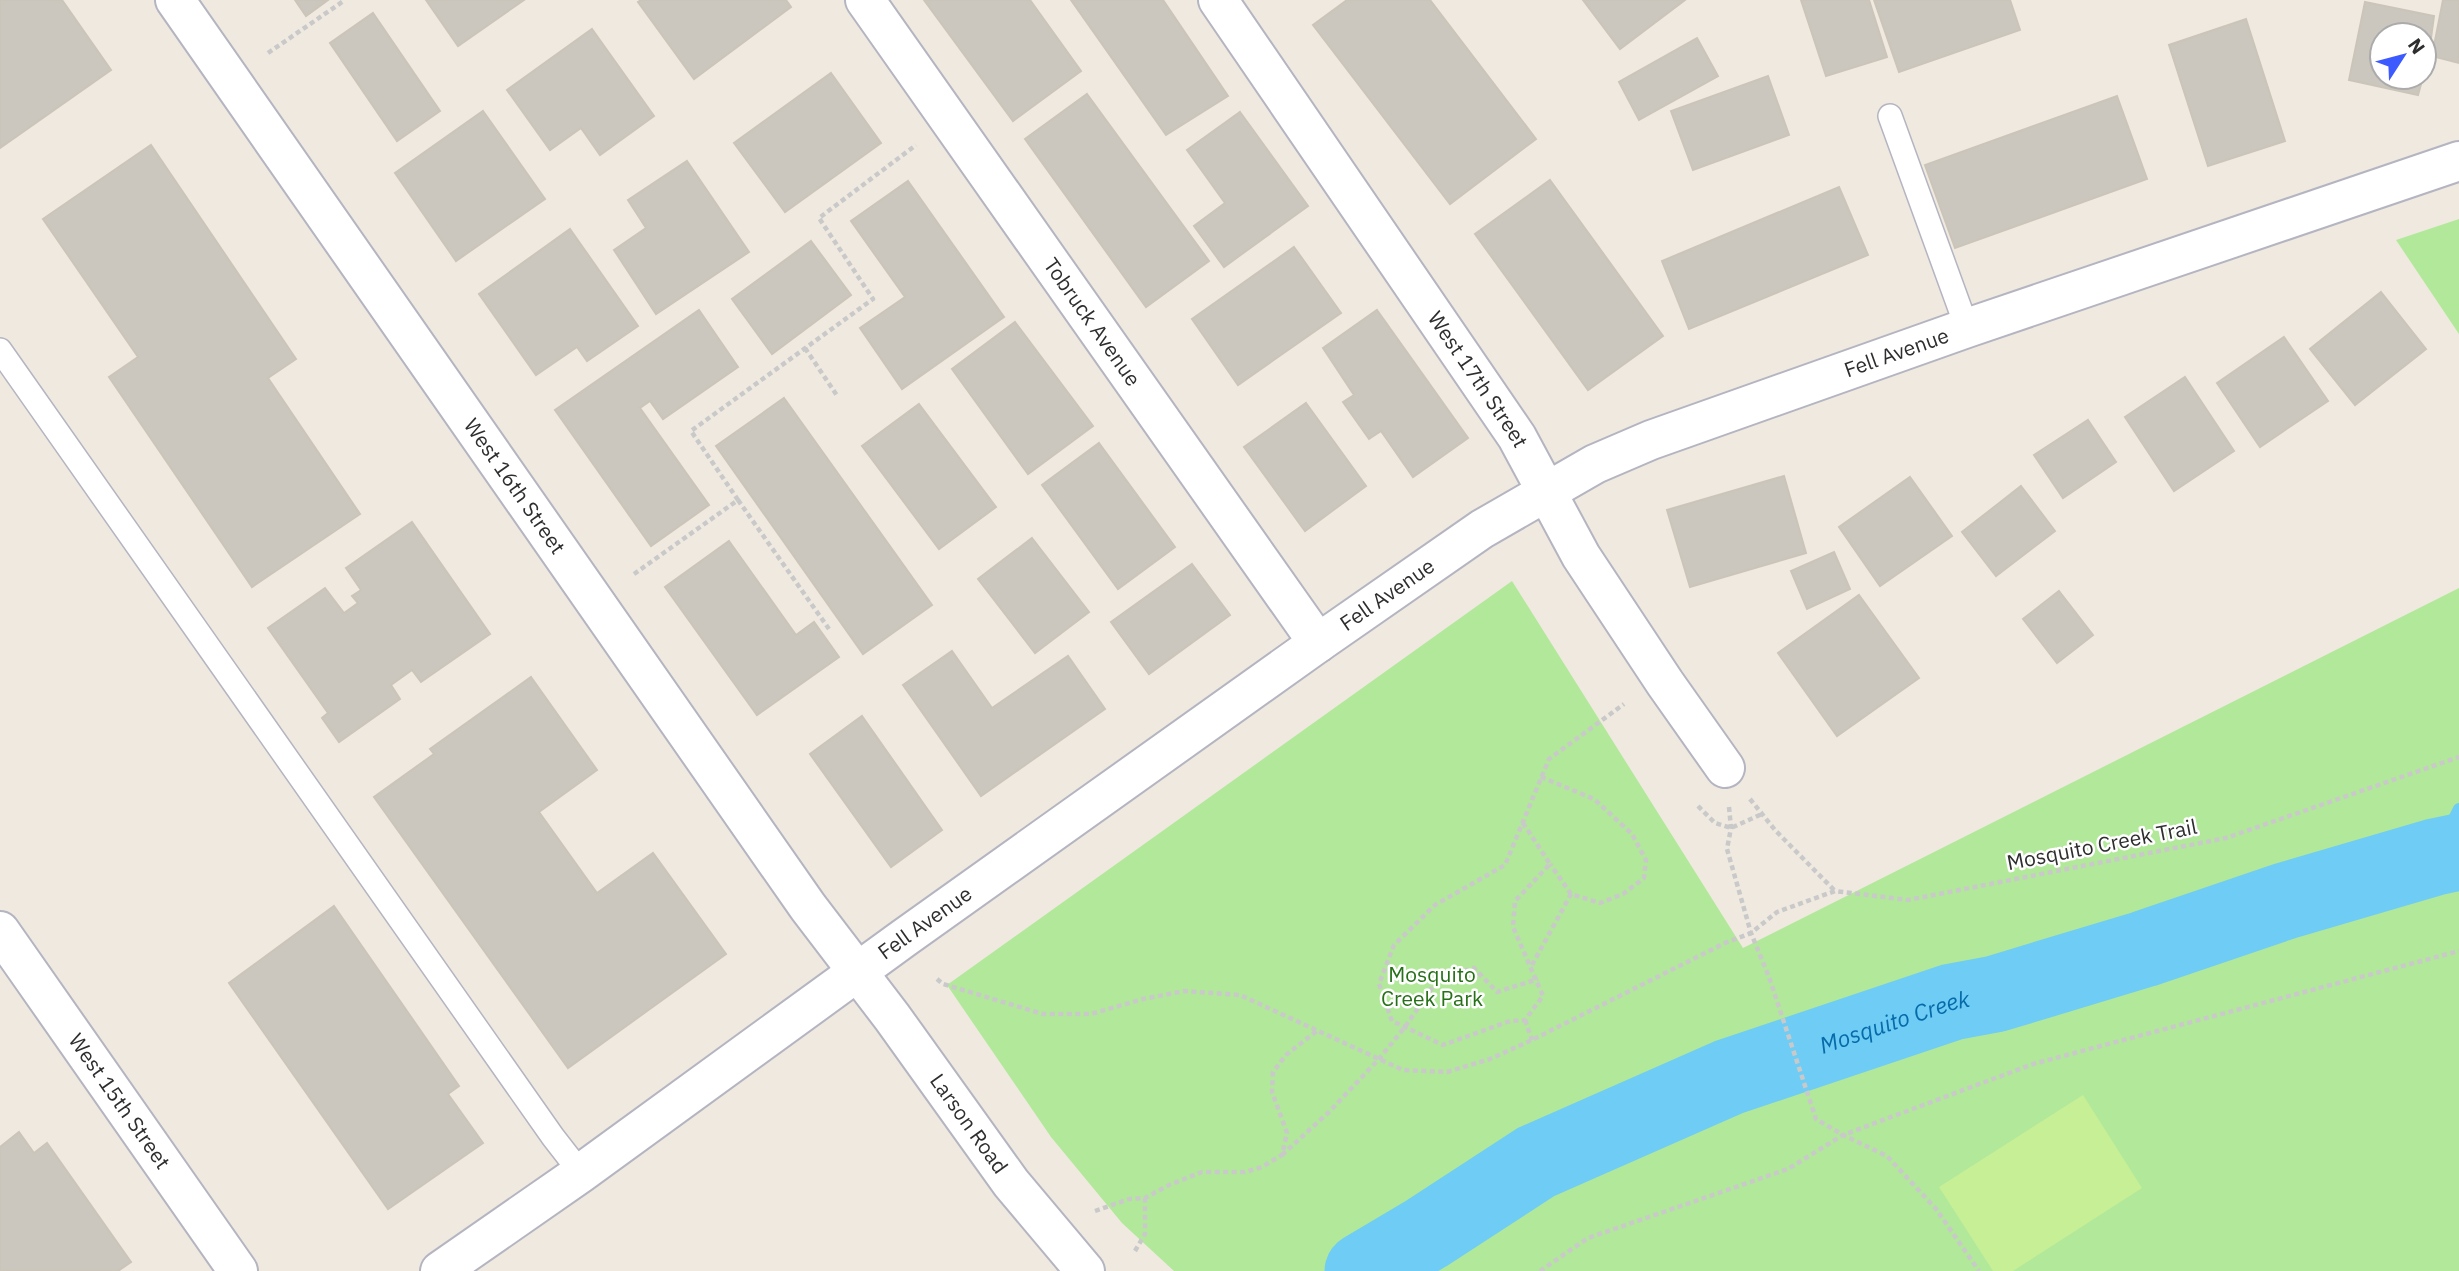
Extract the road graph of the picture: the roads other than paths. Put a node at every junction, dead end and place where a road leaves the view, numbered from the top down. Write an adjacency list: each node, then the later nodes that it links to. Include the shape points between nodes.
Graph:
1 (175, 0): 12 (street, West 16th Street)
2 (864, 0): 9 (street, Tobruck Avenue)
3 (1218, 0): 8 (street, West 17th Street, via 1517,438)
4 (1890, 116): 6 (lane)
5 (2459, 161): 6 (street, Fell Avenue)
6 (1967, 328): 8 (street, Fell Avenue, via 1651,440)
7 (0, 350): 13 (lane)
8 (1548, 491): 9 (street, Fell Avenue, via 1482,529); 10 (street, West 17th Street, via 1581,556)
9 (1318, 643): 12 (street, Fell Avenue)
10 (1725, 768)
11 (0, 931): 14 (street, West 15th Street)
12 (857, 972): 13 (street, Fell Avenue); 16 (street, Larson Road, via 1011,1183)
13 (581, 1173): 15 (street, Fell Avenue)
14 (239, 1271)
15 (440, 1271)
16 (1085, 1271)

